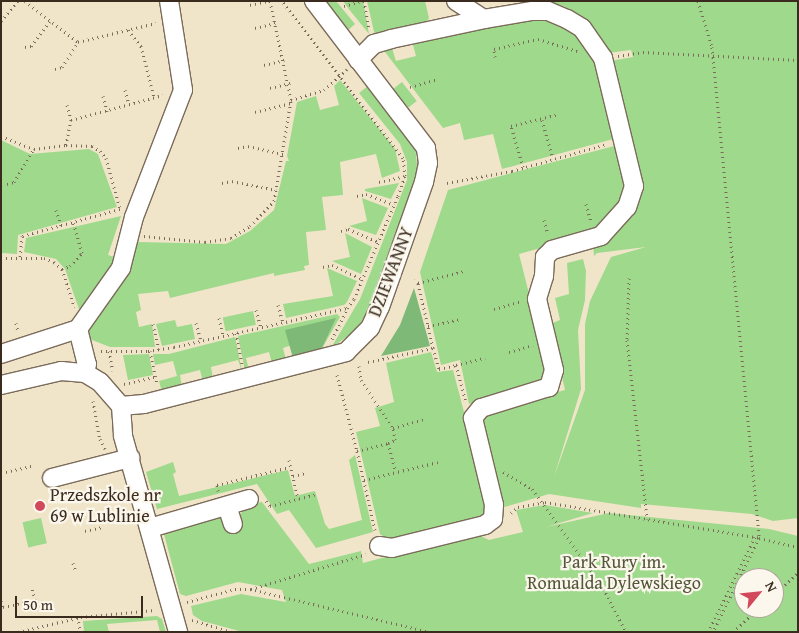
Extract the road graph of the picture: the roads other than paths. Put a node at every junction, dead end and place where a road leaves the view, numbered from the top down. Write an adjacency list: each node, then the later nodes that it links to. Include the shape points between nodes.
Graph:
1 (314, 1): 5 (street, DZIEWANNY)
2 (456, 1): 4 (street)
3 (171, 10): 6 (street, via 183,90 134,216 121,268)
4 (484, 19): 5 (street, via 383,41 374,44); 17 (street, via 548,11 582,28 607,57 634,186 627,207 601,236 552,250 545,257 544,276 537,299 554,370 548,387 481,408 473,418 494,505 493,519 486,525 392,548)
5 (358, 60): 10 (street, DZIEWANNY, via 416,131 426,148 428,163 415,209 370,328 346,352 161,400)
6 (78, 329): 7 (street); 8 (street, via 84,347)
7 (1, 354)
8 (85, 373): 9 (street, via 61,371); 10 (street, via 100,382)
9 (1, 385)
10 (121, 406): 11 (street, via 123,436)
11 (130, 458): 12 (street); 16 (street)
12 (52, 478)
13 (249, 499): 14 (street)
14 (227, 506): 15 (street); 16 (street)
15 (233, 524)
16 (150, 528): 18 (street)
17 (379, 546)
18 (178, 632)

